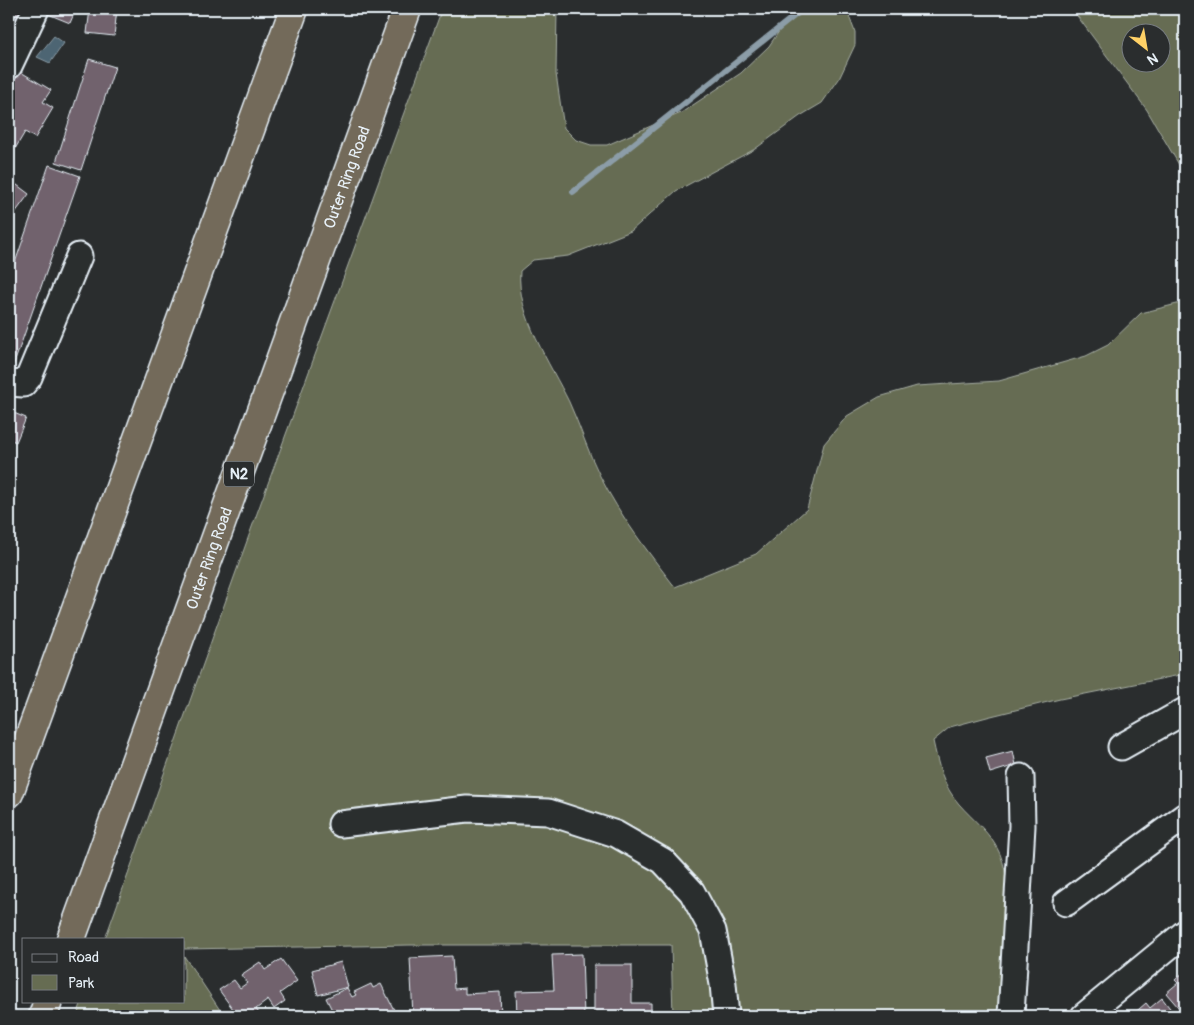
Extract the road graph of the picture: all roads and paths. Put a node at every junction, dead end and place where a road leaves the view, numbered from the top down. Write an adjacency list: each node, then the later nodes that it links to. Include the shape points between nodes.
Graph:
1 (36, 9): 4 (street)
2 (294, 9): 10 (highway)
3 (407, 9): 15 (highway, Outer Ring Road / N2)
4 (9, 66)
5 (79, 256): 6 (street, via 26,382 20,385)
6 (9, 382)
7 (1185, 711): 8 (street)
8 (1121, 747)
9 (1021, 777): 19 (street, via 1022,826)
10 (9, 793)
11 (1185, 816): 13 (street)
12 (342, 824): 18 (street, via 468,809 548,812 616,834 663,861 692,892 713,931)
13 (1066, 903)
14 (1185, 933): 20 (street)
15 (71, 938)
16 (48, 1002): 17 (highway)
17 (43, 1016)
18 (726, 1016)
19 (1011, 1016)
20 (1084, 1016)

